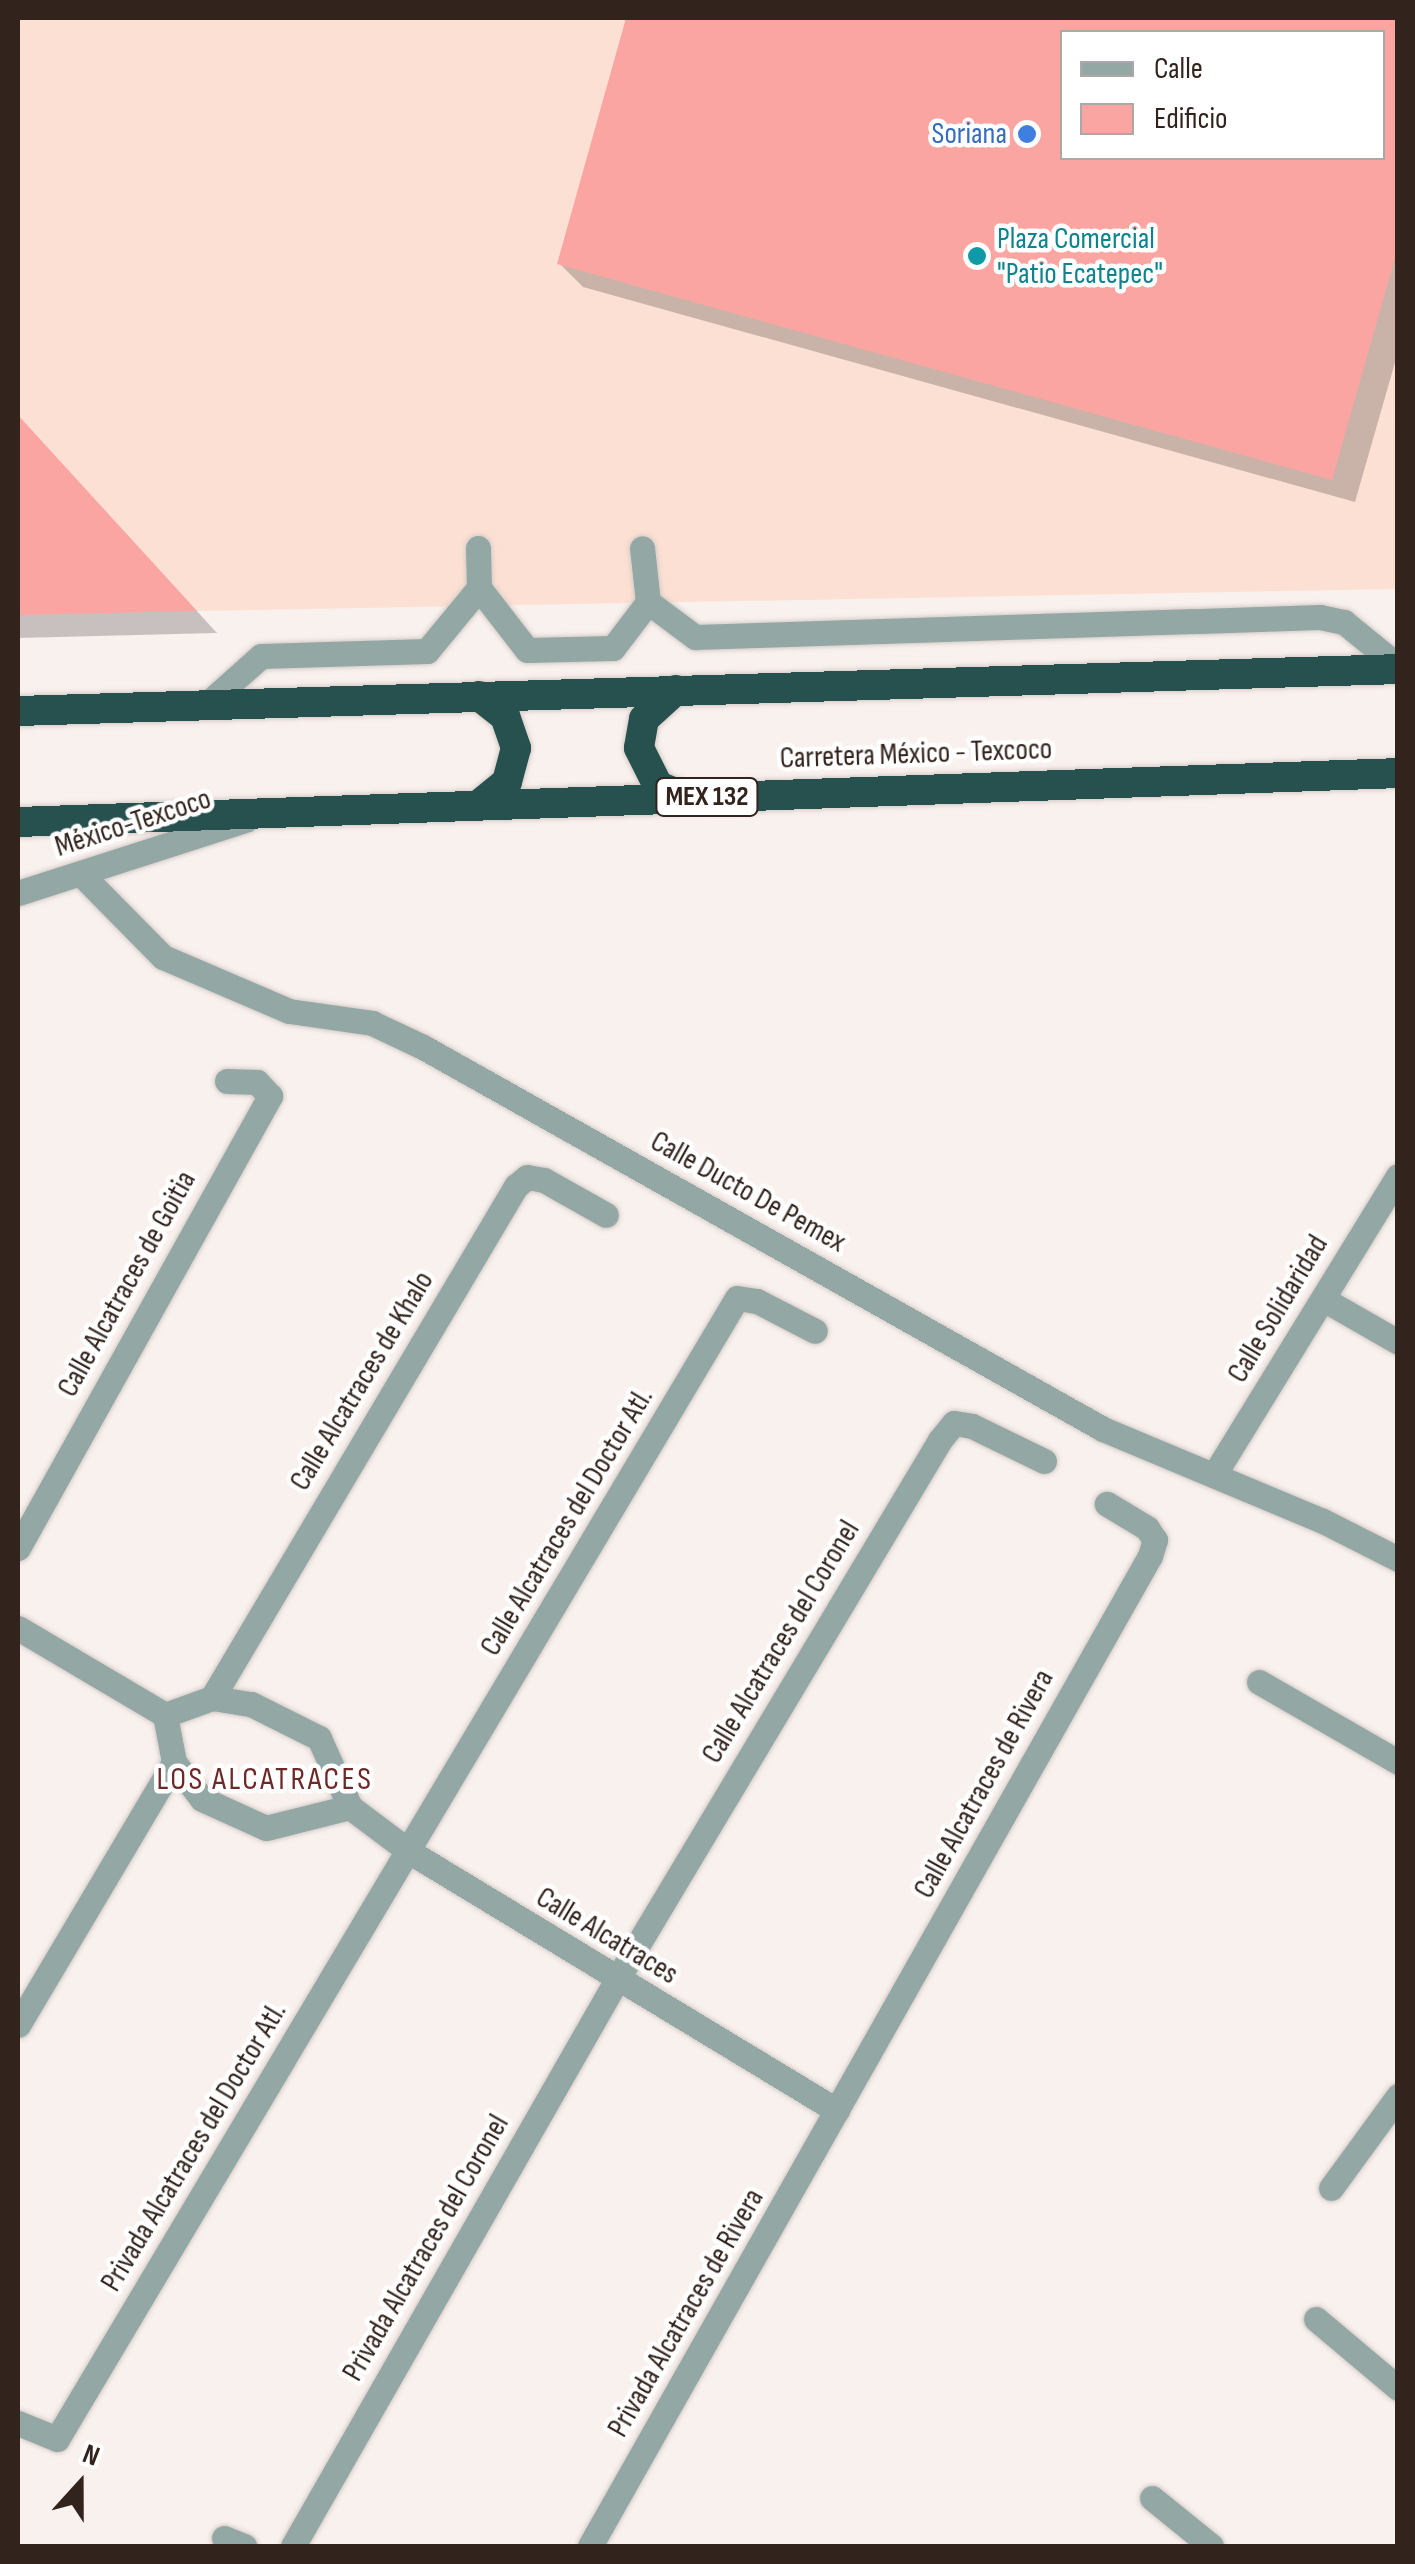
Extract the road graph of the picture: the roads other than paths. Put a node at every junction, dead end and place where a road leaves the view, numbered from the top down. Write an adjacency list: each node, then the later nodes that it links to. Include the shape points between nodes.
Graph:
1 (478, 548): 3 (street)
2 (642, 548): 4 (street)
3 (479, 588): 5 (street, via 527,650); 10 (street, via 427,652 260,656)
4 (648, 602): 5 (street, via 613,648); 6 (street, via 696,637 1320,616 1344,622)
5 (570, 649): 8 (street)
6 (1398, 668): 7 (highway)
7 (676, 690): 8 (highway); 13 (highway, via 644,719 638,748 658,786)
8 (572, 693): 9 (highway)
9 (479, 696): 10 (highway); 14 (highway, via 505,716 516,748 507,782)
10 (207, 704): 11 (highway)
11 (18, 711)
12 (1398, 773): 13 (highway, Carretera México - Texcoco / MEX 132)
13 (685, 797): 14 (highway, Carretera México - Texcoco / MEX 132)
14 (479, 805): 15 (highway, Carretera México - Texcoco / MEX 132)
15 (269, 812): 16 (highway, Carretera México - Texcoco / MEX 132); 17 (street, México-Texcoco)
16 (18, 822)
17 (82, 875): 18 (street, México-Texcoco); 26 (street, Calle Ducto De Pemex, via 163,957 289,1011 372,1023 423,1047 1102,1429)
18 (18, 893)
19 (227, 1081): 28 (street, Calle Alcatraces de Goitia, via 258,1082 270,1096)
20 (1398, 1176): 22 (street, Calle Solidaridad)
21 (606, 1215): 32 (street, Calle Alcatraces de Khalo, via 544,1180 526,1176 516,1186)
22 (1322, 1298): 24 (street); 26 (street, Calle Solidaridad)
23 (815, 1331): 37 (street, Calle Alcatraces del Doctor Atl., via 757,1300 737,1298)
24 (1398, 1342)
25 (1044, 1461): 38 (street, Calle Alcatraces del Coronel, via 972,1426 954,1424 940,1440)
26 (1214, 1475): 29 (street, Calle Ducto De Pemex)
27 (1107, 1504): 41 (street, Calle Alcatraces de Rivera, via 1146,1528 1155,1540 1150,1556)
28 (18, 1548)
29 (1398, 1559)
30 (18, 1628): 33 (street)
31 (1258, 1682): 35 (street)
32 (212, 1698): 33 (street); 36 (street, Calle Alcatraces, via 251,1704 319,1738)
33 (165, 1714): 34 (street)
34 (174, 1762): 36 (street, via 202,1800 266,1828); 39 (street)
35 (1398, 1762)
36 (350, 1807): 37 (street, Calle Alcatraces)
37 (410, 1852): 38 (street, Calle Alcatraces); 45 (street, Privada Alcatraces del Doctor Atl., via 57,2439)
38 (616, 1981): 41 (street, Calle Alcatraces); 47 (street, Privada Alcatraces del Coronel)
39 (18, 2025)
40 (1398, 2096): 42 (street)
41 (838, 2111): 48 (street, Privada Alcatraces de Rivera)
42 (1331, 2188)
43 (1316, 2320): 44 (street)
44 (1398, 2388)
45 (18, 2422)
46 (1152, 2498): 49 (street)
47 (294, 2546)
48 (590, 2546)
49 (1211, 2546)

